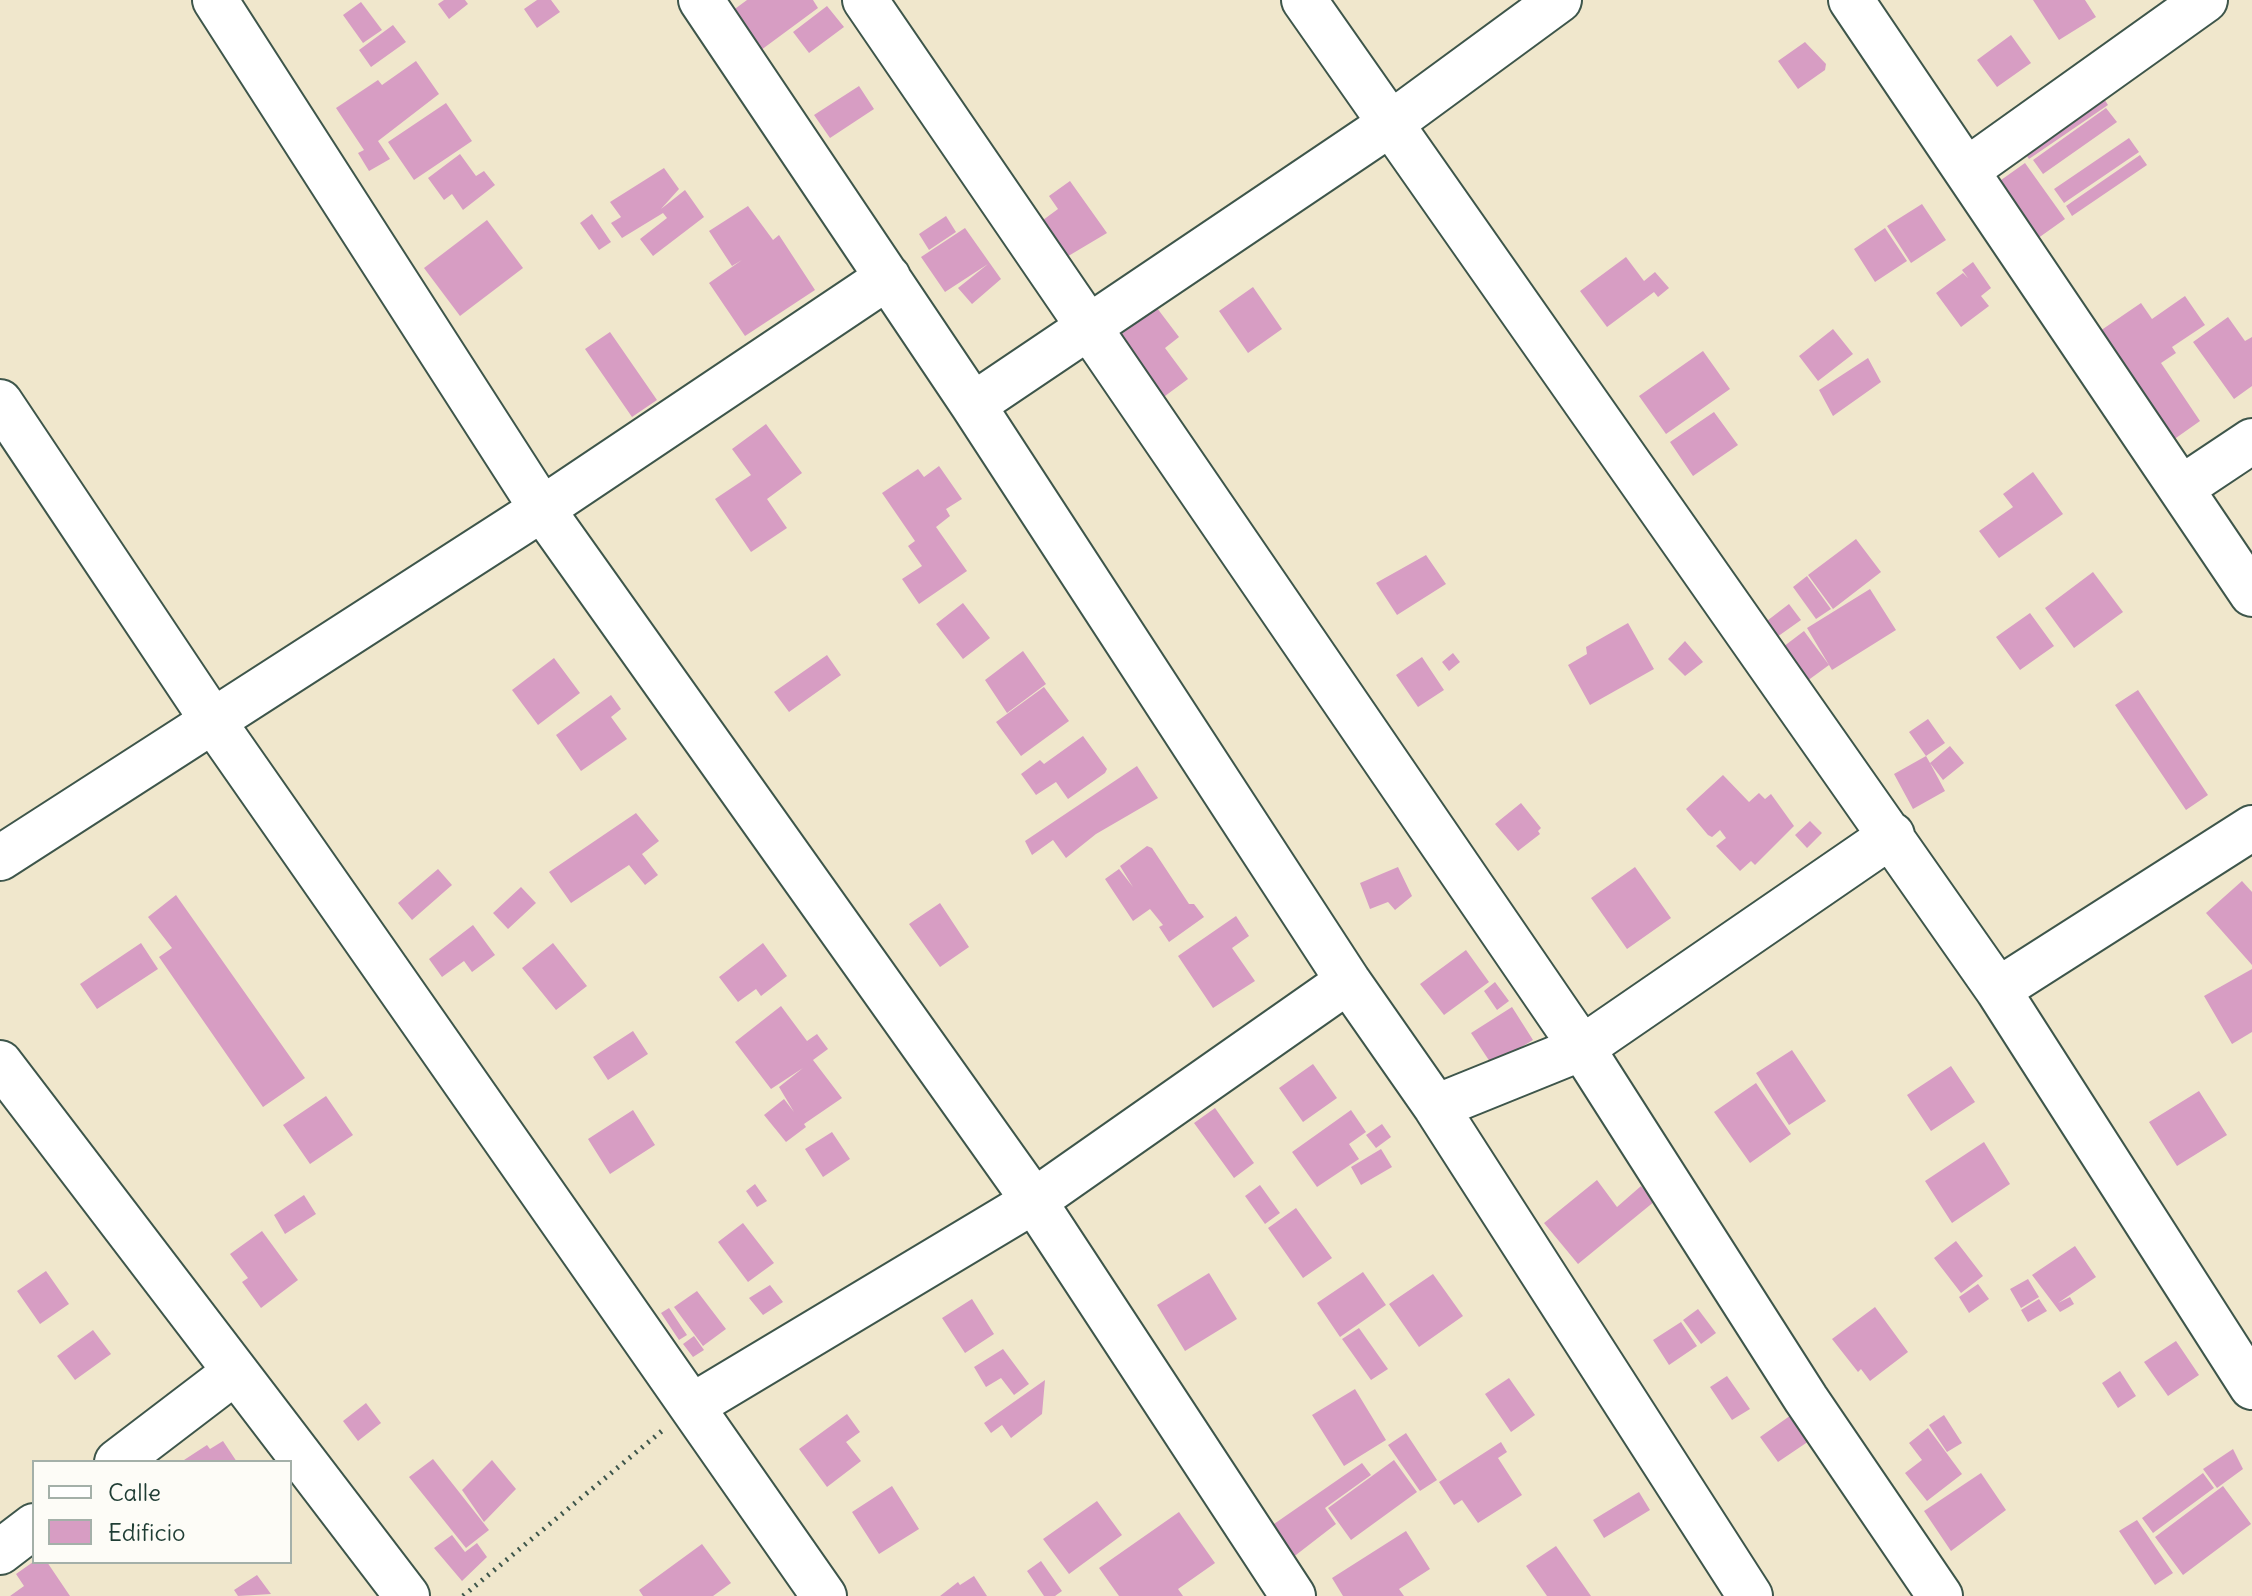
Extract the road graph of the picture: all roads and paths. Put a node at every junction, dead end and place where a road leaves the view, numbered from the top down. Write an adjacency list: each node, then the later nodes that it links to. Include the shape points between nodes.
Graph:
1 (215, 0): 16 (street)
2 (701, 0): 10 (street)
3 (865, 0): 11 (street)
4 (1304, 0): 8 (street)
5 (1559, 0): 8 (street)
6 (1851, 0): 9 (street)
7 (2205, 0): 9 (street)
8 (1390, 124): 11 (street); 20 (street)
9 (1967, 170): 15 (street)
10 (888, 277): 13 (street); 16 (street)
11 (1091, 327): 13 (street); 24 (street)
12 (0, 402): 18 (street)
13 (973, 405): 22 (street)
14 (2252, 441): 15 (street)
15 (2183, 487): 17 (street)
16 (542, 509): 18 (street); 27 (street)
17 (2252, 594)
18 (213, 721): 21 (street); 30 (street)
19 (2252, 828): 23 (street)
20 (1892, 835): 23 (street); 24 (street)
21 (0, 858)
22 (1348, 981): 26 (street); 27 (street)
23 (1998, 990): 29 (street)
24 (1582, 1048): 26 (street); 39 (street, via 1806,1399)
25 (0, 1063): 28 (street)
26 (1436, 1107): 38 (street)
27 (1034, 1201): 30 (street); 37 (street)
28 (235, 1372): 31 (street); 34 (street)
29 (2252, 1387)
30 (692, 1406): 35 (path); 36 (street)
31 (120, 1460)
32 (32, 1528): 33 (street)
33 (0, 1552)
34 (407, 1596)
35 (463, 1596)
36 (824, 1596)
37 (1293, 1596)
38 (1750, 1596)
39 (1940, 1596)

